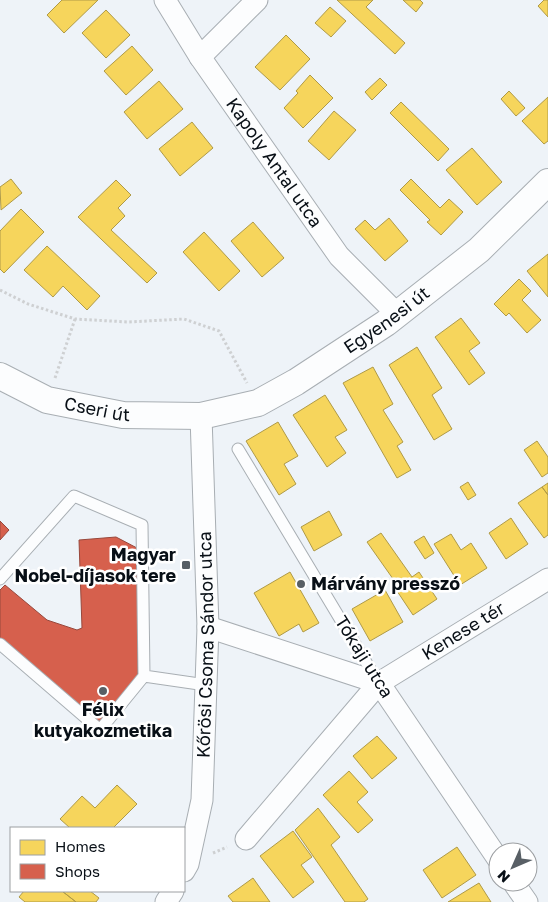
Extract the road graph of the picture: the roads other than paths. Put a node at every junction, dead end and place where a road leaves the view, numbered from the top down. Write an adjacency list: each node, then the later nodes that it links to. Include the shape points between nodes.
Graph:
1 (166, 0): 3 (street, Kapoly Antal utca)
2 (257, 0): 3 (street)
3 (200, 57): 5 (street, Kapoly Antal utca, via 340,256)
4 (548, 182): 5 (street, Egyenesi út, via 479,250)
5 (397, 314): 7 (street, Egyenesi út, via 296,382 258,402)
6 (0, 376): 7 (street, Cseri út, via 47,400 123,415)
7 (201, 416): 11 (street, Kőrösi Csoma Sándor utca)
8 (238, 449): 14 (lane, Tókaji utca)
9 (0, 579): 13 (lane, via 74,496 142,526)
10 (548, 579): 14 (street, Kenese tér)
11 (208, 627): 14 (street); 15 (street, Kőrösi Csoma Sándor utca)
12 (0, 644): 13 (lane, via 100,730)
13 (144, 676): 15 (lane)
14 (379, 683): 16 (street); 17 (street, Tókaji utca)
15 (206, 684): 18 (street, Kőrösi Csoma Sándor utca, via 202,800)
16 (246, 839)
17 (488, 844)
18 (186, 868)

